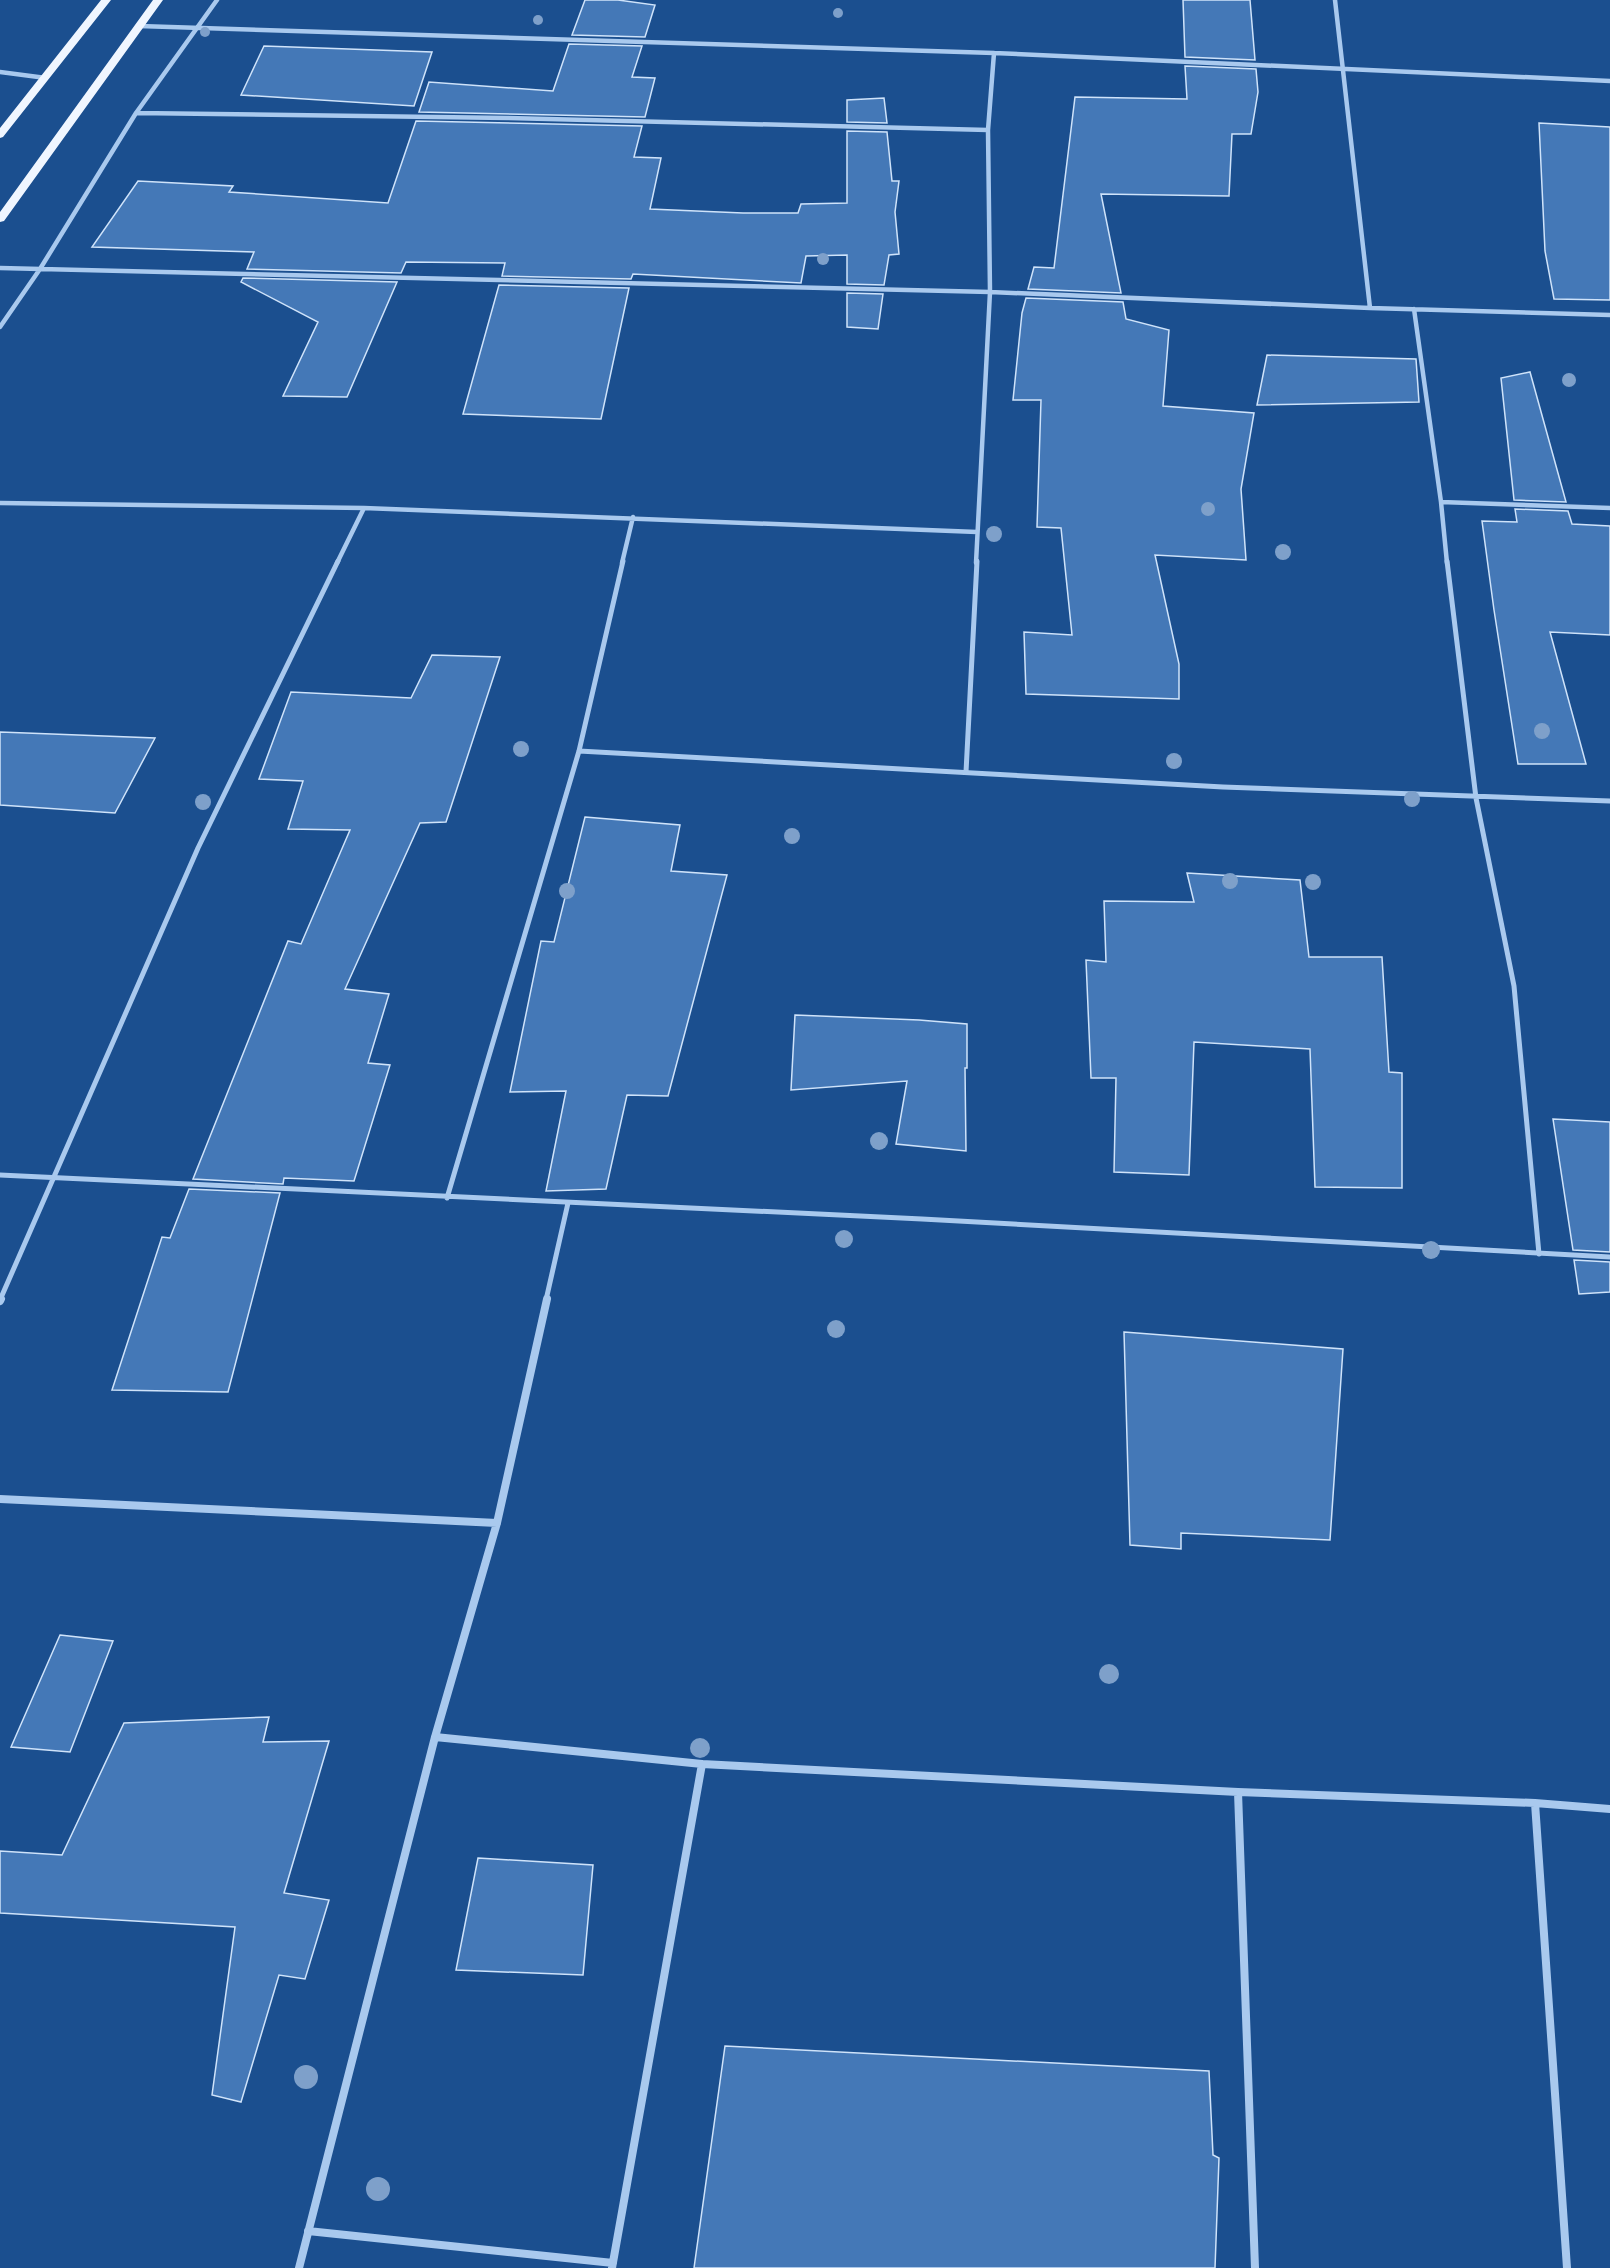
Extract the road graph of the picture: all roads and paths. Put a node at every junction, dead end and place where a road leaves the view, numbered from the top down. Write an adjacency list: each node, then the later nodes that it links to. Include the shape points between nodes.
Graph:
1 (106, 0): 10 (main road)
2 (158, 0): 5 (main road)
3 (217, 0): 6 (street)
4 (1335, 0): 8 (street)
5 (140, 26): 6 (street); 15 (main road)
6 (197, 28): 7 (street); 12 (street)
7 (994, 54): 8 (street); 13 (street)
8 (1344, 70): 11 (street); 19 (street)
9 (0, 72): 10 (street)
10 (46, 78): 14 (main road)
11 (1610, 81)
12 (136, 113): 13 (street); 17 (street)
13 (988, 130): 18 (street)
14 (0, 135)
15 (0, 219)
16 (0, 268): 17 (street)
17 (40, 270): 18 (street); 22 (street)
18 (990, 292): 19 (street); 28 (street)
19 (1370, 308): 20 (street)
20 (1414, 309): 21 (street); 23 (street)
21 (1610, 315)
22 (0, 327)
23 (1441, 501): 26 (street); 31 (street)
24 (0, 503): 25 (street)
25 (364, 508): 27 (street); 34 (street, via 198,848)
26 (1610, 508)
27 (633, 517): 28 (street); 29 (street)
28 (977, 532): 30 (street)
29 (579, 751): 30 (street); 35 (street)
30 (966, 772): 31 (street, via 1162,785)
31 (1476, 798): 32 (street); 37 (street, via 1514,986)
32 (1610, 801)
33 (0, 1175): 34 (street)
34 (53, 1178): 35 (street); 39 (street)
35 (447, 1198): 36 (street)
36 (568, 1203): 37 (street); 41 (street)
37 (1539, 1254): 38 (street)
38 (1610, 1257)
39 (0, 1300)
40 (0, 1499): 41 (street)
41 (497, 1523): 42 (street)
42 (435, 1737): 43 (street); 47 (street)
43 (702, 1764): 44 (street); 48 (street)
44 (1238, 1792): 45 (street); 50 (street)
45 (1535, 1803): 46 (street); 51 (street)
46 (1610, 1809)
47 (308, 2231): 48 (street); 49 (street)
48 (612, 2265)
49 (299, 2268)
50 (1255, 2268)
51 (1567, 2268)

